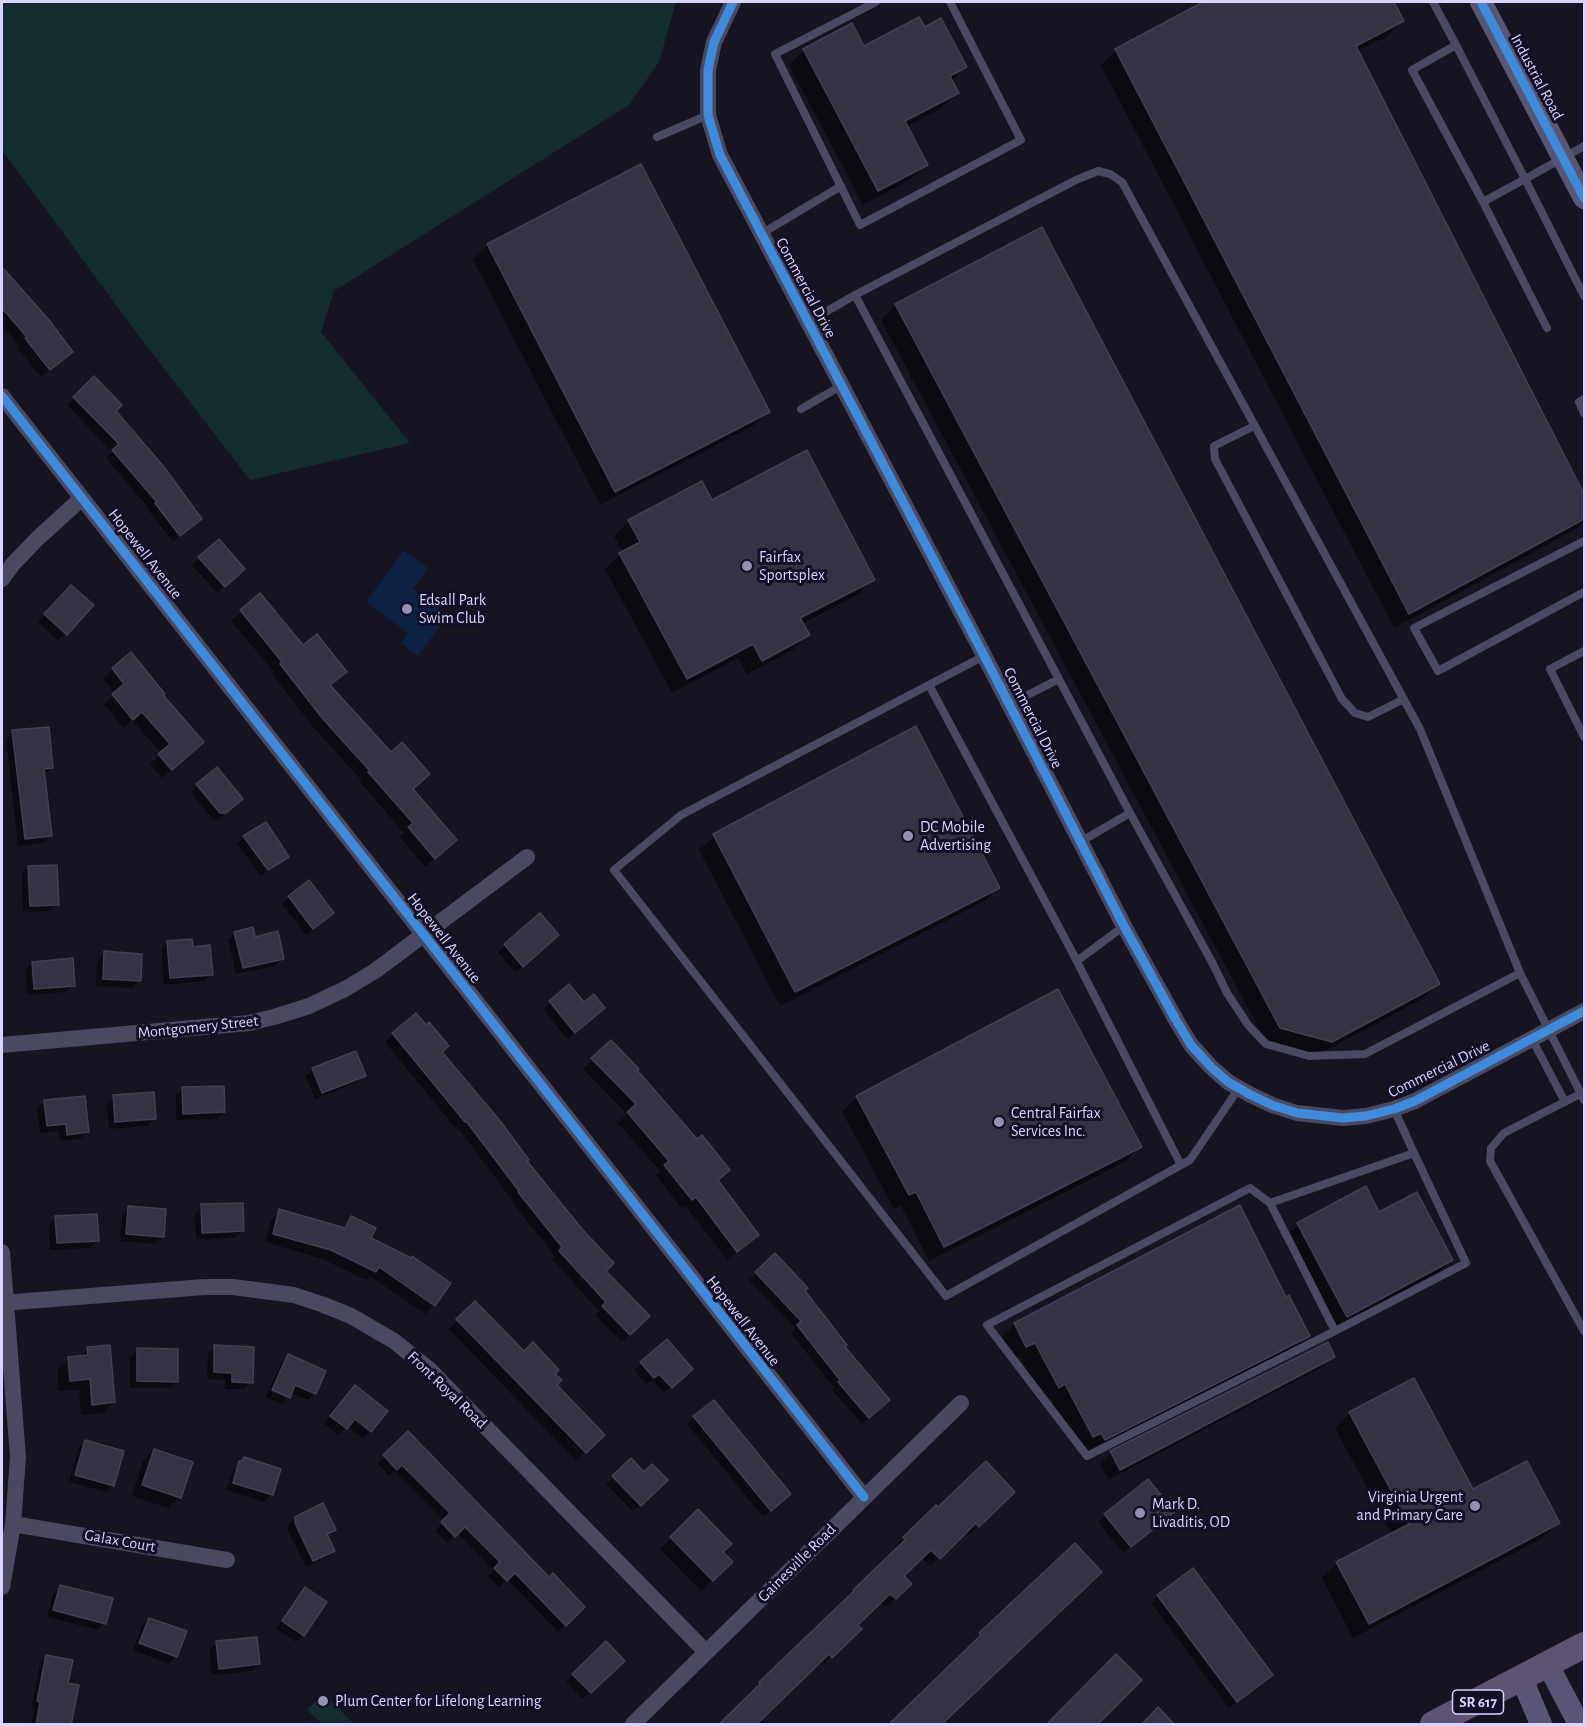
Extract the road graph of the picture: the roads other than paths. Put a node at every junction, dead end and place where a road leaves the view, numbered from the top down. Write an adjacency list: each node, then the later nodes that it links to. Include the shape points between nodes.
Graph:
1 (734, 2): 7 (street, Commercial Drive, via 710,57)
2 (876, 2): 12 (lane, via 775,54)
3 (950, 2): 12 (lane, via 1022,140 860,225)
4 (1433, 2): 6 (lane)
5 (1480, 2): 10 (street, Industrial Road)
6 (1456, 45): 11 (lane); 14 (lane, via 1412,70)
7 (708, 115): 8 (lane); 15 (street, Commercial Drive, via 720,155)
8 (657, 137)
9 (1584, 146): 10 (lane)
10 (1563, 158): 11 (lane); 13 (street, Industrial Road)
11 (1525, 179): 14 (lane); 17 (lane)
12 (841, 186): 15 (lane)
13 (1584, 198)
14 (1483, 201): 19 (lane)
15 (760, 234): 18 (street, Commercial Drive)
16 (855, 295): 18 (lane); 25 (lane, via 1076,180 1098,171 1110,174 1122,182); 32 (lane)
17 (1584, 296)
18 (808, 323): 20 (street, Commercial Drive)
19 (1547, 328)
20 (841, 386): 23 (lane); 31 (street, Commercial Drive)
21 (2, 396): 26 (street, Hopewell Avenue)
22 (1584, 399): 24 (lane, via 1579,402)
23 (801, 409)
24 (1584, 413)
25 (1254, 426): 34 (lane); 34 (lane, via 1214,446 1215,459 1342,699 1355,713 1368,717)
26 (82, 498): 28 (street, via 37,539); 41 (street, Hopewell Avenue)
27 (1584, 541): 29 (lane, via 1414,628 1438,671)
28 (2, 579)
29 (1584, 592)
30 (1584, 651): 36 (lane, via 1550,669)
31 (984, 656): 33 (lane); 35 (street, Commercial Drive)
32 (1059, 679): 35 (lane); 37 (lane)
33 (929, 685): 42 (lane); 53 (lane, via 681,815 614,870 946,1296)
34 (1404, 699): 43 (lane, via 1420,729)
35 (1010, 704): 38 (street, Commercial Drive)
36 (1584, 737)
37 (1130, 813): 38 (lane); 43 (lane, via 1227,993 1266,1044 1309,1056 1365,1054)
38 (1080, 842): 40 (street, Commercial Drive)
39 (527, 857): 41 (street, Montgomery Street)
40 (1124, 926): 42 (lane); 48 (street, Commercial Drive, via 1191,1045)
41 (423, 936): 47 (street, Montgomery Street, via 345,989 274,1017 211,1028); 60 (street, Hopewell Avenue)
42 (1077, 961): 53 (lane)
43 (1520, 973): 45 (lane)
44 (1584, 1011): 45 (street, Commercial Drive)
45 (1548, 1031): 46 (street, Commercial Drive); 49 (lane)
46 (1532, 1039): 50 (lane); 51 (street, Commercial Drive)
47 (2, 1046)
48 (1239, 1089): 51 (street, Commercial Drive, via 1272,1105 1320,1117 1366,1116); 53 (lane, via 1190,1160)
49 (1583, 1095): 50 (lane)
50 (1565, 1102): 58 (lane, via 1504,1133 1491,1148 1490,1161)
51 (1394, 1109): 52 (lane)
52 (1414, 1153): 54 (lane); 57 (lane, via 1466,1263)
53 (1181, 1165)
54 (1270, 1203): 57 (lane); 57 (lane, via 1250,1188 987,1325 1087,1456)
55 (2, 1252): 56 (street)
56 (4, 1303): 61 (street, via 18,1457); 65 (street, Front Royal Road, via 233,1287 294,1295 351,1316 394,1341 430,1370)
57 (1335, 1331)
58 (1584, 1331)
59 (961, 1403): 60 (street, Gainesville Road)
60 (864, 1497): 65 (street, Gainesville Road)
61 (13, 1524): 62 (street, Galax Court); 63 (street)
62 (227, 1560)
63 (2, 1587)
64 (1584, 1645): 66 (main road, SR 617)
65 (706, 1652): 68 (street, Gainesville Road)
66 (1548, 1665): 67 (main road, SR 617); 71 (street)
67 (1522, 1679): 69 (main road, SR 617); 70 (street)
68 (633, 1725)
69 (1433, 1725)
70 (1541, 1725)
71 (1579, 1725)

